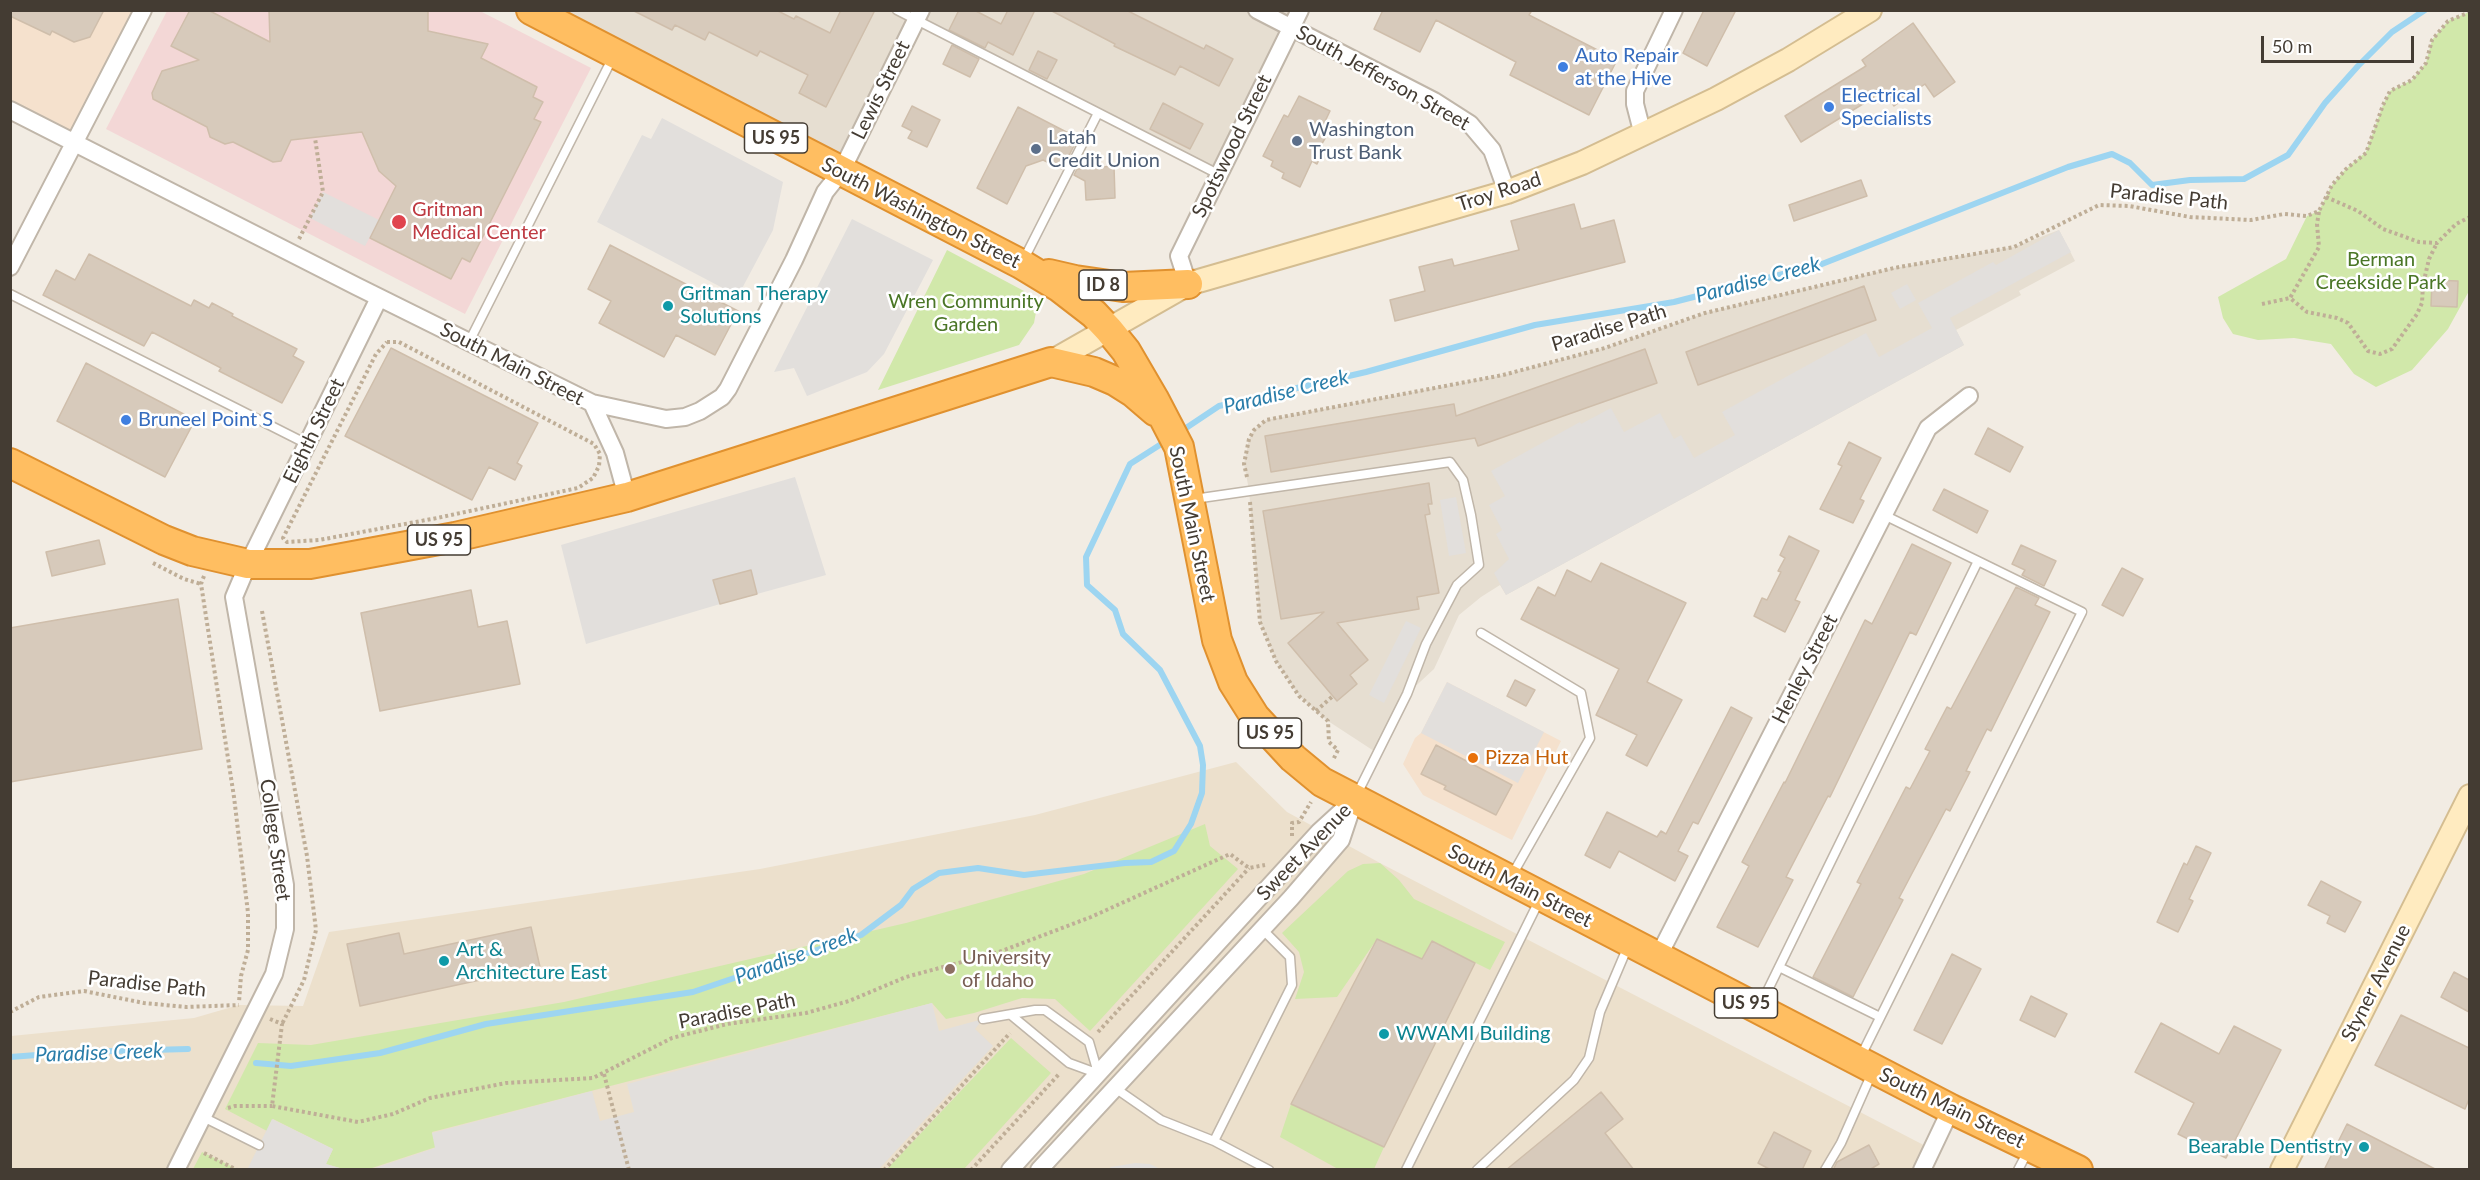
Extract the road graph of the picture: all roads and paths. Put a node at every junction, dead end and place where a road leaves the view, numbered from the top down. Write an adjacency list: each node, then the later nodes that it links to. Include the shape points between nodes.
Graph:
1 (143, 10): 16 (street)
2 (897, 10): 9 (lane)
3 (1257, 10): 10 (street, South Jefferson Street)
4 (1300, 10): 10 (street, Spotswood Street)
5 (1674, 10): 14 (street, via 1635,92)
6 (1870, 10): 14 (main road, Troy Road / ID 8, via 1788,60)
7 (532, 11): 11 (highway, South Washington Street / US 95)
8 (2469, 12): 20 (path, via 2448,21 2432,40 2426,63 2412,80 2391,91 2366,153 2346,169)
9 (918, 15): 13 (lane); 17 (street, Lewis Street)
10 (1291, 27): 18 (street, Spotswood Street); 19 (street, South Jefferson Street, via 1434,101 1478,130 1492,150)
11 (615, 54): 17 (highway, South Washington Street / US 95); 33 (lane)
12 (10, 110): 16 (street, South Main Street)
13 (1098, 113): 18 (lane); 25 (lane)
14 (1643, 135): 19 (main road, Troy Road / ID 8)
15 (315, 138): 24 (path, via 323,192)
16 (74, 143): 24 (street, South Main Street); 26 (street)
17 (841, 172): 25 (highway, South Washington Street / US 95); 36 (street, Lewis Street, via 825,192 722,397 685,417 666,419)
18 (1218, 174): 27 (street, Spotswood Street, via 1179,256)
19 (1507, 192): 27 (main road, Troy Road / ID 8)
20 (2326, 196): 21 (path); 23 (path, via 2358,211 2383,229 2419,242)
21 (2319, 211): 30 (path, via 2319,247); 40 (path, Paradise Path, via 2307,216 2284,214 2251,220 2190,217 2099,205 2014,247 1894,268 1705,313 1605,348 1503,375 1266,420 1249,439 1244,464)
22 (2469, 217): 23 (path)
23 (2437, 243): 30 (path, via 2429,259 2417,314 2392,349 2380,354 2368,351 2348,323 2307,312)
24 (291, 254): 29 (street, South Main Street)
25 (1021, 264): 27 (highway, ID 8, via 1104,285); 32 (highway, South Washington Street / US 95, via 1059,286)
26 (10, 267)
27 (1188, 284): 32 (main road, Troy Road / ID 8)
28 (10, 294): 38 (lane)
29 (379, 298): 33 (street, South Main Street); 38 (street, Eighth Street)
30 (2290, 298): 31 (path)
31 (2262, 304)
32 (1109, 330): 34 (main road, South Main Street / ID 8); 37 (highway, South Main Street / US 95, via 1141,375)
33 (469, 342): 36 (street, South Main Street)
34 (1051, 362): 37 (highway, South Main Street / US 95, via 1114,381 1134,393); 41 (highway, South Main Street / US 95)
35 (1969, 396): 43 (street, Henley Street, via 1928,428)
36 (592, 404): 41 (street, South Main Street, via 615,453)
37 (1173, 435): 42 (highway, South Main Street / US 95)
38 (307, 444): 46 (street, Eighth Street)
39 (10, 464): 46 (highway, US 95, via 164,540)
40 (1249, 490): 42 (lane); 50 (path, Paradise Path, via 1260,622 1276,661 1299,696); 53 (lane, via 1450,462 1463,480 1479,565 1457,585)
41 (627, 496): 46 (highway, US 95, via 455,537 310,564)
42 (1190, 499): 51 (highway, South Main Street / US 95, via 1217,640 1233,682 1255,717)
43 (1884, 515): 45 (lane); 59 (street, Henley Street)
44 (283, 538): 44 (path, via 288,542 319,540 578,488 593,478 600,454 584,438 399,342 387,342 376,354)
45 (1978, 561): 60 (lane); 67 (lane, via 2082,612)
46 (248, 564): 80 (street, College Street, via 234,597 285,885 285,929 274,974)
47 (201, 584): 61 (path, via 248,913 248,950)
48 (1481, 633): 55 (lane, via 1581,693 1590,738)
49 (1333, 696): 50 (path)
50 (1316, 711): 51 (path, Paradise Path, via 1328,721 1329,742 1338,750)
51 (1322, 782): 53 (highway, South Main Street / US 95); 54 (path, Paradise Path, via 1299,822)
52 (2469, 796): 98 (main road, Styner Avenue)
53 (1354, 800): 55 (highway, South Main Street / US 95); 57 (street, Sweet Avenue, via 1341,840); 77 (street, Sweet Avenue, via 1319,832)
54 (1292, 823)
55 (1509, 880): 56 (highway, South Main Street / US 95)
56 (1541, 897): 58 (highway, South Main Street / US 95); 93 (lane)
57 (1262, 929): 78 (street, Sweet Avenue); 81 (lane, via 1290,957 1292,986)
58 (1630, 943): 59 (highway, South Main Street / US 95); 94 (lane, via 1600,1011 1589,1058 1574,1080)
59 (1658, 957): 63 (highway, South Main Street / US 95)
60 (1779, 967): 63 (lane); 67 (lane)
61 (239, 1005): 62 (path, Paradise Path); 64 (path, Paradise Path, via 186,1007 84,991 39,997); 65 (path)
62 (248, 1009)
63 (1759, 1009): 74 (highway, South Main Street / US 95)
64 (10, 1012)
65 (234, 1014)
66 (1011, 1015): 69 (lane); 71 (lane, via 1046,1010); 72 (lane)
67 (1880, 1017): 74 (lane)
68 (271, 1019): 76 (path, Paradise Path, via 282,1024 272,1106 358,1122 393,1114 430,1098 506,1083)
69 (983, 1019)
70 (1017, 1038): 89 (path, via 1009,1033)
71 (1089, 1042): 76 (path, Paradise Path, via 1249,868 1230,854 1091,916 999,951 906,977 838,1004 672,1038); 77 (lane)
72 (1069, 1063): 75 (path); 77 (lane)
73 (1052, 1065): 75 (path)
74 (1866, 1065): 79 (highway, South Main Street / US 95); 95 (lane, via 1841,1143)
75 (1061, 1072): 90 (path)
76 (604, 1074): 88 (path)
77 (1099, 1074): 78 (street); 85 (street, Sweet Avenue)
78 (1115, 1088): 81 (lane, via 1161,1120); 91 (street, Sweet Avenue)
79 (1951, 1109): 83 (highway, South Main Street / US 95); 96 (street)
80 (203, 1117): 82 (lane); 86 (street, College Street)
81 (1214, 1141): 92 (lane)
82 (259, 1145)
83 (2024, 1158): 97 (highway, South Main Street / US 95)
84 (198, 1161): 87 (path, via 202,1152)
85 (1012, 1167)
86 (176, 1170)
87 (237, 1170)
88 (629, 1170)
89 (884, 1170)
90 (971, 1170)
91 (1040, 1170)
92 (1269, 1170)
93 (1406, 1170)
94 (1478, 1170)
95 (1825, 1170)
96 (1922, 1170)
97 (2078, 1170)
98 (2282, 1170)

